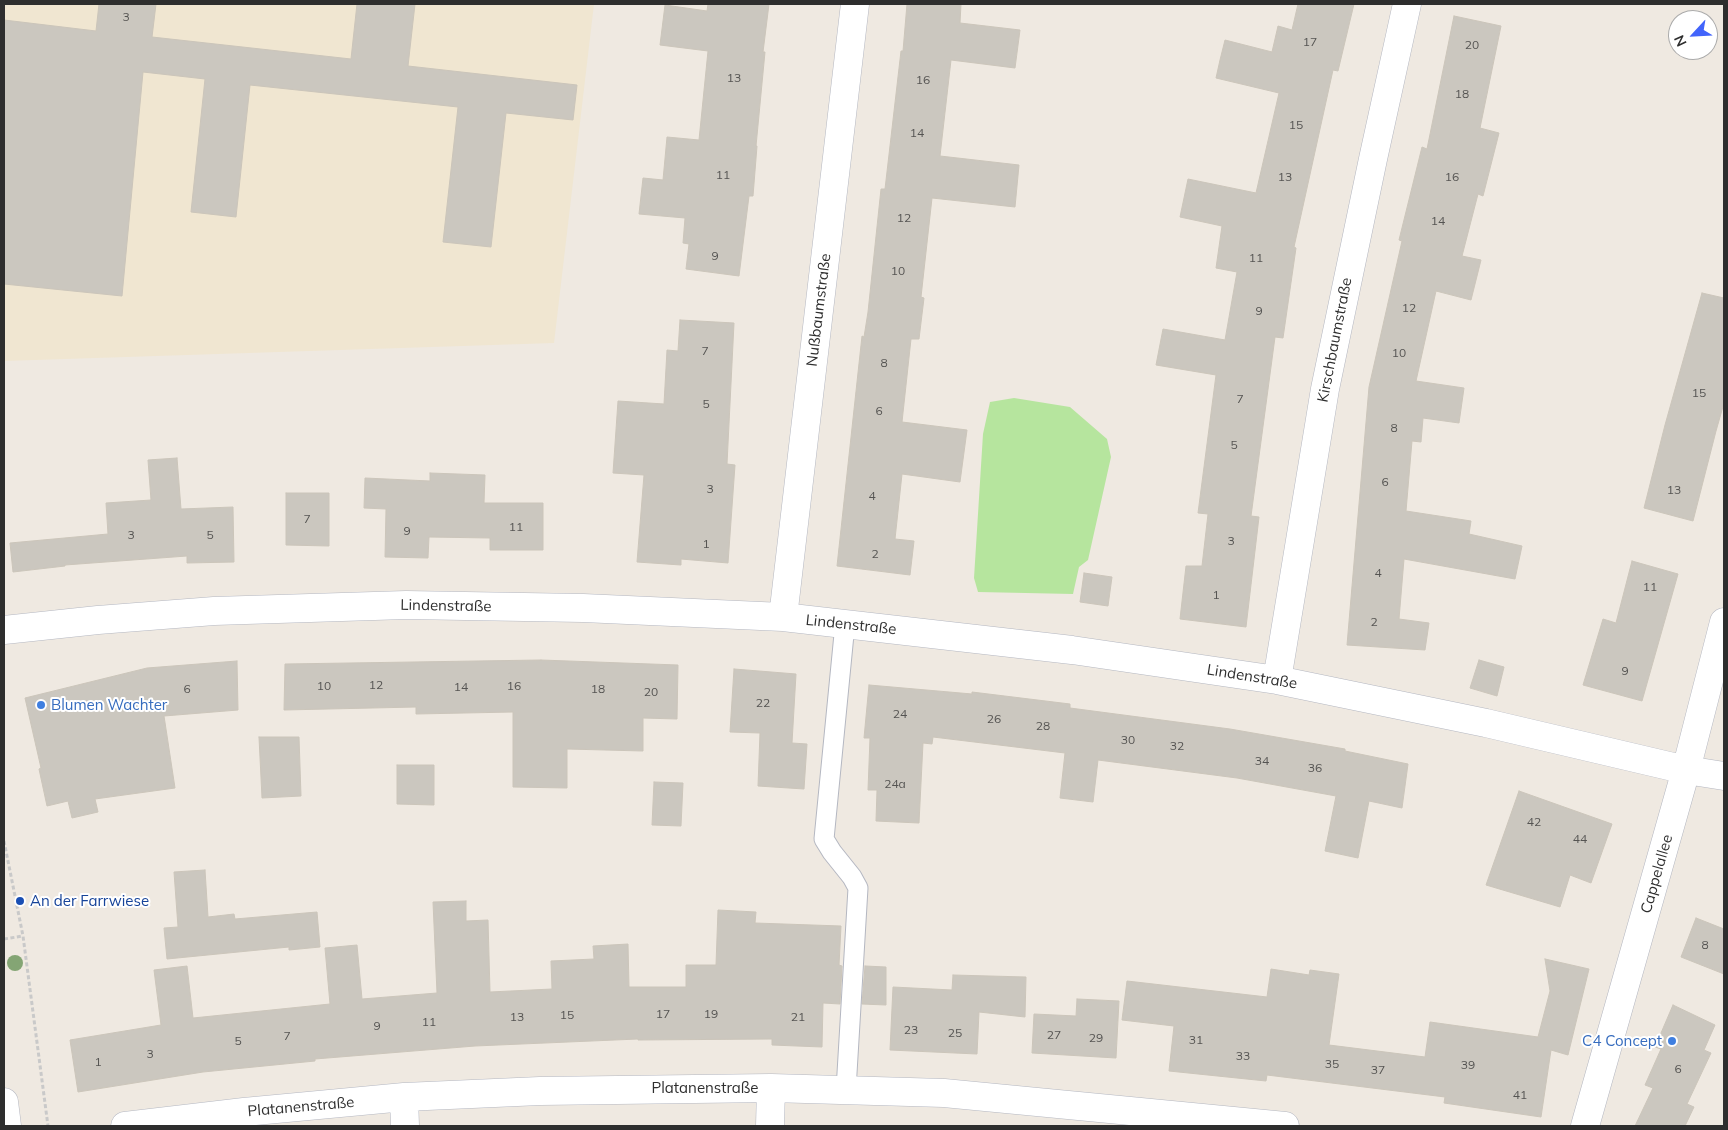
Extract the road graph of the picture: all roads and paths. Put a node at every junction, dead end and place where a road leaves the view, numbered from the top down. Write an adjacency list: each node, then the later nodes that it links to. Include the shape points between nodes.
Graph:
1 (856, 4): 3 (street, Nußbaumstraße)
2 (1407, 4): 7 (street, Kirschbaumstraße, via 1325,389)
3 (783, 617): 5 (street, Lindenstraße); 6 (street, Lindenstraße, via 583,608 406,605 214,611)
4 (1724, 622): 8 (street, Cappelallee)
5 (845, 624): 7 (street, Lindenstraße, via 1072,650); 14 (lane, via 824,839 858,888)
6 (4, 630)
7 (1276, 680): 8 (street, Lindenstraße)
8 (1686, 770): 9 (street, Lindenstraße); 24 (street, Cappelallee)
9 (1724, 776)
10 (4, 841): 11 (path)
11 (23, 936): 12 (path); 19 (path)
12 (4, 939)
13 (771, 1088): 14 (street, Platanenstraße); 15 (street, Platanenstraße, via 540,1090); 22 (street)
14 (846, 1090): 17 (street, Platanenstraße, via 944,1093)
15 (404, 1097): 20 (street, Platanenstraße); 21 (street)
16 (4, 1102): 18 (street)
17 (1174, 1121): 23 (street, Platanenstraße)
18 (7, 1126)
19 (48, 1126)
20 (125, 1126)
21 (405, 1126)
22 (770, 1126)
23 (1285, 1126)
24 (1585, 1126)

